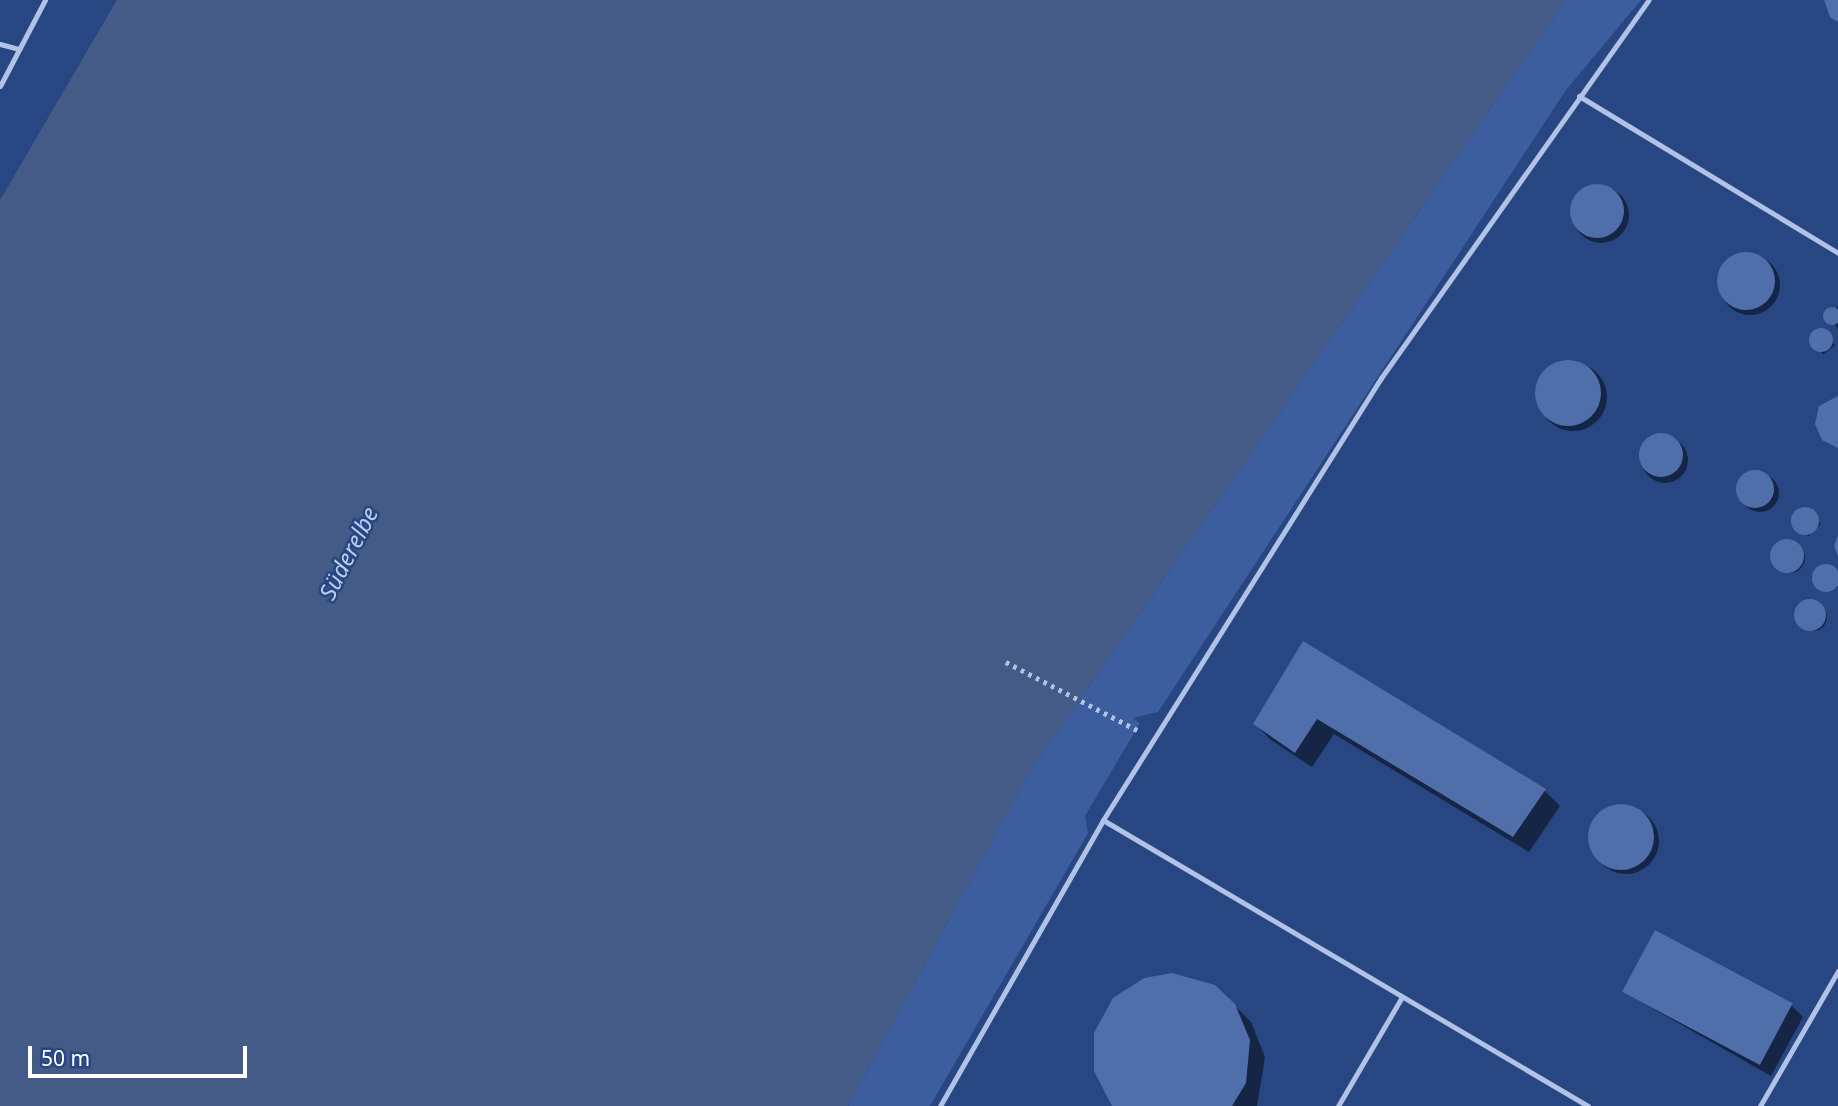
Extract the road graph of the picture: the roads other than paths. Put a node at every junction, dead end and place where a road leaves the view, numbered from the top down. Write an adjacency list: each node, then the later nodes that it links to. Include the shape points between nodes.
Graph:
1 (45, 0): 4 (lane)
2 (1649, 0): 6 (lane)
3 (0, 44): 4 (lane)
4 (19, 49): 5 (lane)
5 (0, 86)
6 (1579, 96): 7 (lane); 8 (lane, via 1381,378)
7 (1838, 253)
8 (1103, 820): 10 (lane); 11 (lane)
9 (1838, 971): 14 (lane)
10 (1402, 996): 12 (lane); 13 (lane)
11 (940, 1106)
12 (1338, 1106)
13 (1588, 1106)
14 (1760, 1106)

